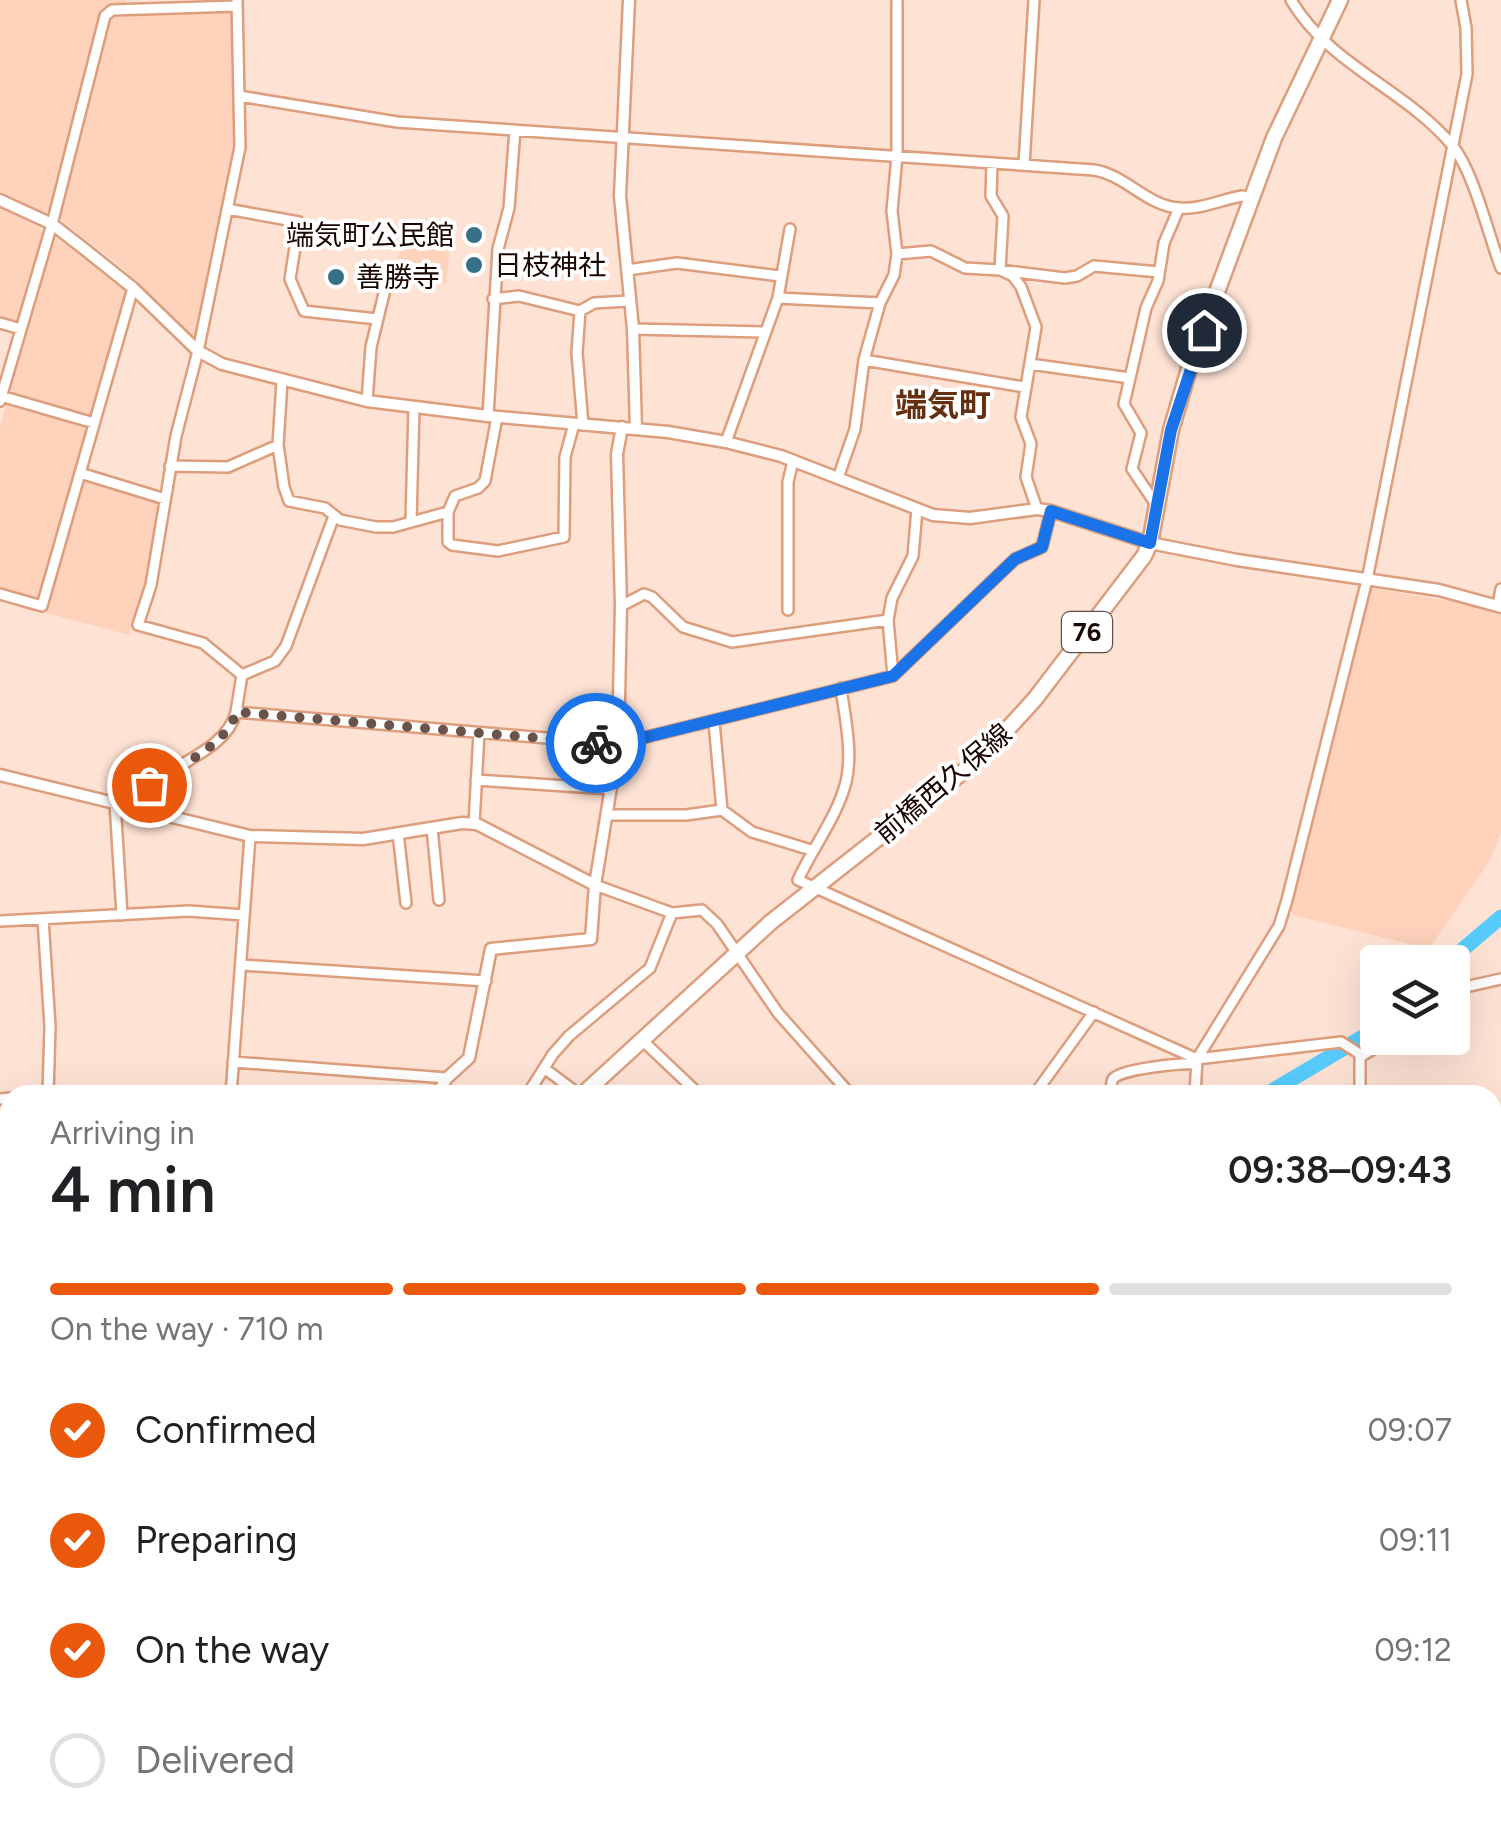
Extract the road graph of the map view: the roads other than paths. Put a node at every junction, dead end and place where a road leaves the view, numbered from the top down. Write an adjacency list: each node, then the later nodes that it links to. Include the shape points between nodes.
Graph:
1 (628, 0): 12 (street)
2 (1034, 0): 16 (street)
3 (1291, 0): 9 (street)
4 (1340, 0): 9 (main road, 前橋西久保線 / 76)
5 (1461, 0): 13 (street, via 1467,74)
6 (897, 2): 14 (street)
7 (237, 3): 8 (street); 10 (street)
8 (131, 4): 21 (street, via 106,16)
9 (1322, 42): 13 (street); 17 (main road, 前橋西久保線 / 76)
10 (240, 96): 11 (street, via 397,122); 20 (street, via 240,147)
11 (515, 130): 12 (street); 32 (street)
12 (623, 138): 14 (street); 25 (street)
13 (1453, 146): 24 (street); 70 (street)
14 (897, 156): 15 (street); 23 (street)
15 (992, 163): 16 (street); 26 (street, via 991,196 1002,216)
16 (1024, 165): 19 (street, via 1107,172)
17 (1252, 198): 19 (street); 62 (main road, 前橋西久保線 / 76, via 1184,385)
18 (0, 200): 21 (street)
19 (1179, 208): 27 (street)
20 (227, 209): 36 (street, via 299,222 290,280 304,311); 41 (street)
21 (52, 224): 30 (street); 38 (street)
22 (790, 230): 29 (street)
23 (897, 254): 26 (street, via 931,251 965,268); 34 (street)
24 (1501, 268)
25 (626, 270): 29 (street, via 677,263); 33 (street)
26 (1000, 270): 27 (street, via 1065,278 1094,266); 43 (street, via 1021,287 1036,327)
27 (1159, 272): 44 (street)
28 (388, 276): 36 (street)
29 (780, 276): 31 (street)
30 (133, 288): 41 (street); 51 (street)
31 (778, 298): 34 (street); 40 (street)
32 (493, 299): 35 (street, via 519,296); 50 (street)
33 (629, 301): 35 (street, via 594,303); 39 (street)
34 (880, 303): 42 (street)
35 (580, 311): 52 (street)
36 (377, 319): 48 (street)
37 (0, 323): 38 (street)
38 (21, 329): 47 (street)
39 (634, 329): 40 (street); 54 (street)
40 (764, 332): 55 (street)
41 (198, 351): 45 (street); 58 (street)
42 (864, 360): 46 (street); 60 (street, via 855,429)
43 (1030, 364): 44 (street); 46 (street)
44 (1130, 378): 62 (street, via 1124,404 1141,433 1132,470)
45 (282, 381): 48 (street); 56 (street)
46 (1024, 386): 64 (street, via 1021,417 1031,444 1026,477)
47 (1, 399): 51 (street)
48 (366, 401): 49 (street)
49 (414, 407): 50 (street); 68 (street)
50 (492, 417): 52 (street); 66 (street, via 485,481 455,496)
51 (94, 423): 59 (street)
52 (579, 424): 53 (street); 66 (street, via 565,457 564,537 498,552 452,546)
53 (622, 427): 54 (street); 73 (street)
54 (636, 429): 55 (street)
55 (726, 442): 57 (street)
56 (278, 445): 58 (street, via 228,467); 67 (street, via 289,500)
57 (792, 461): 60 (street); 75 (street)
58 (170, 466): 61 (street)
59 (80, 473): 61 (street); 72 (street, via 42,606)
60 (838, 478): 63 (street)
61 (164, 498): 77 (street, via 152,585 138,625 203,643)
62 (1157, 506): 69 (main road, 前橋西久保線 / 76)
63 (917, 509): 64 (street, via 970,518); 76 (street, via 913,556)
64 (1037, 509): 65 (street)
65 (1051, 511): 69 (street); 78 (street, via 1042,547 1015,559)
66 (448, 512): 68 (street)
67 (334, 516): 68 (street, via 376,527); 77 (street, via 286,646 275,661)
68 (411, 522)
69 (1150, 543): 70 (street); 97 (main road, 前橋西久保線 / 76, via 1012,728)
70 (1367, 580): 74 (street); 114 (street, via 1283,915)
71 (1501, 589): 74 (street)
72 (0, 594)
73 (621, 606): 76 (street, via 644,594 683,627 732,642); 83 (street)
74 (1499, 606)
75 (788, 610)
76 (888, 620): 78 (street)
77 (242, 675): 80 (street)
78 (893, 676): 79 (street)
79 (841, 688): 81 (street); 95 (street, via 846,780)
80 (236, 712): 82 (street); 88 (street, via 233,726 149,785)
81 (714, 722): 83 (street); 89 (street)
82 (479, 733): 83 (street); 85 (street)
83 (618, 744): 86 (street)
84 (0, 776): 87 (street)
85 (476, 780): 86 (street); 91 (street)
86 (611, 789): 90 (street)
87 (115, 802): 88 (street); 101 (street)
88 (133, 806): 94 (street)
89 (722, 810): 90 (street); 95 (street, via 752,832)
90 (607, 815): 96 (street)
91 (474, 824): 92 (street); 96 (street)
92 (432, 828): 93 (street); 98 (street)
93 (398, 833): 94 (street, via 363,839); 99 (street)
94 (250, 836): 102 (street)
95 (811, 850): 97 (street, via 798,880)
96 (595, 884): 100 (street); 108 (street, via 591,939 491,949)
97 (814, 888): 105 (main road, 前橋西久保線 / 76); 110 (street)
98 (439, 900)
99 (406, 903)
100 (672, 913): 105 (street, via 702,910); 115 (street, via 650,968 574,1032)
101 (122, 914): 102 (street); 103 (street)
102 (244, 915): 106 (street)
103 (44, 918): 104 (street); 117 (street)
104 (0, 921)
105 (737, 954): 111 (main road, 前橋西久保線 / 76); 124 (street)
106 (242, 965): 108 (street); 113 (street)
107 (1501, 979): 109 (street)
108 (486, 980): 116 (street, via 469,1058)
109 (1470, 983)
110 (1094, 1012): 114 (street); 125 (street)
111 (642, 1040): 122 (main road, 前橋西久保線 / 76); 123 (street)
112 (1359, 1054): 114 (street, via 1340,1042); 128 (street)
113 (234, 1062): 116 (street); 118 (street)
114 (1196, 1062): 126 (street, via 1116,1075); 127 (street)
115 (544, 1068): 120 (street); 121 (street)
116 (447, 1078): 119 (street)
117 (48, 1085)
118 (232, 1085)
119 (442, 1085)
120 (534, 1085)
121 (567, 1085)
122 (592, 1085)
123 (689, 1085)
124 (842, 1085)
125 (1041, 1085)
126 (1111, 1085)
127 (1195, 1085)
128 (1360, 1085)

